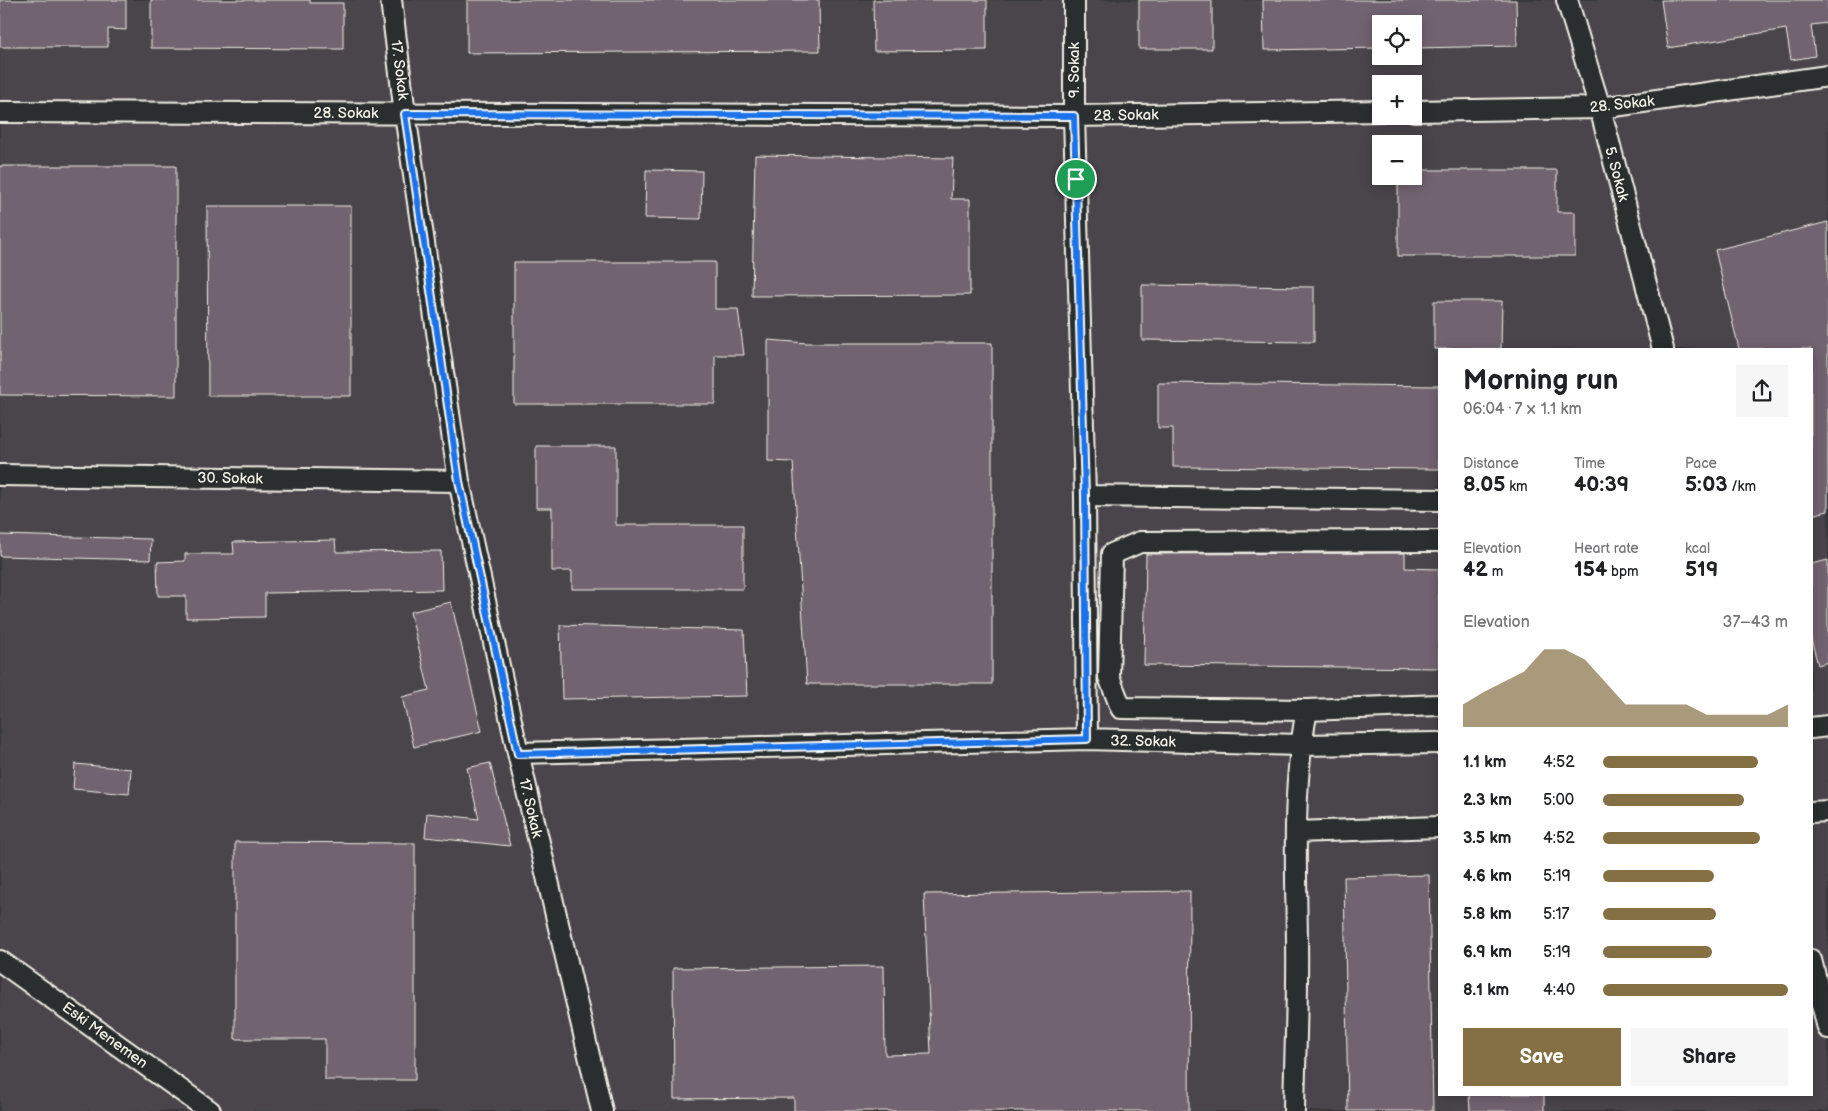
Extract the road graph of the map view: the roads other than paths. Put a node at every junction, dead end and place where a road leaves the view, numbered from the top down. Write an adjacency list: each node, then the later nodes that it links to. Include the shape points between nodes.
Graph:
1 (391, 0): 9 (street, 17. Sokak)
2 (1074, 0): 10 (street, 9. Sokak)
3 (1567, 0): 5 (street, 5. Sokak)
4 (1828, 76): 5 (street, 28. Sokak)
5 (1600, 108): 7 (street, 28. Sokak); 11 (street, 5. Sokak)
6 (1372, 111): 10 (street, 28. Sokak)
7 (1422, 111)
8 (0, 112): 9 (street, 28. Sokak)
9 (405, 114): 10 (street, 28. Sokak); 13 (street, 17. Sokak)
10 (1074, 116): 14 (street, 9. Sokak)
11 (1663, 348)
12 (0, 475): 13 (street, 30. Sokak)
13 (459, 481): 24 (street, 17. Sokak)
14 (1085, 496): 15 (street); 21 (street, 9. Sokak)
15 (1438, 500)
16 (1438, 541): 18 (street, via 1140,542 1112,554 1109,677 1121,708)
17 (1438, 705): 18 (street)
18 (1307, 710): 23 (street)
19 (1828, 726): 20 (street)
20 (1813, 728)
21 (1087, 739): 23 (street, 32. Sokak); 24 (street, 32. Sokak)
22 (1438, 744): 23 (street, 32. Sokak)
23 (1300, 745): 28 (street)
24 (518, 754): 33 (street, 17. Sokak)
25 (1828, 811): 26 (street)
26 (1813, 812)
27 (1438, 828): 28 (street)
28 (1296, 832): 34 (street)
29 (0, 960): 32 (street, Eski Menemen)
30 (1813, 968): 31 (street)
31 (1828, 1028)
32 (210, 1111)
33 (602, 1111)
34 (1294, 1111)

